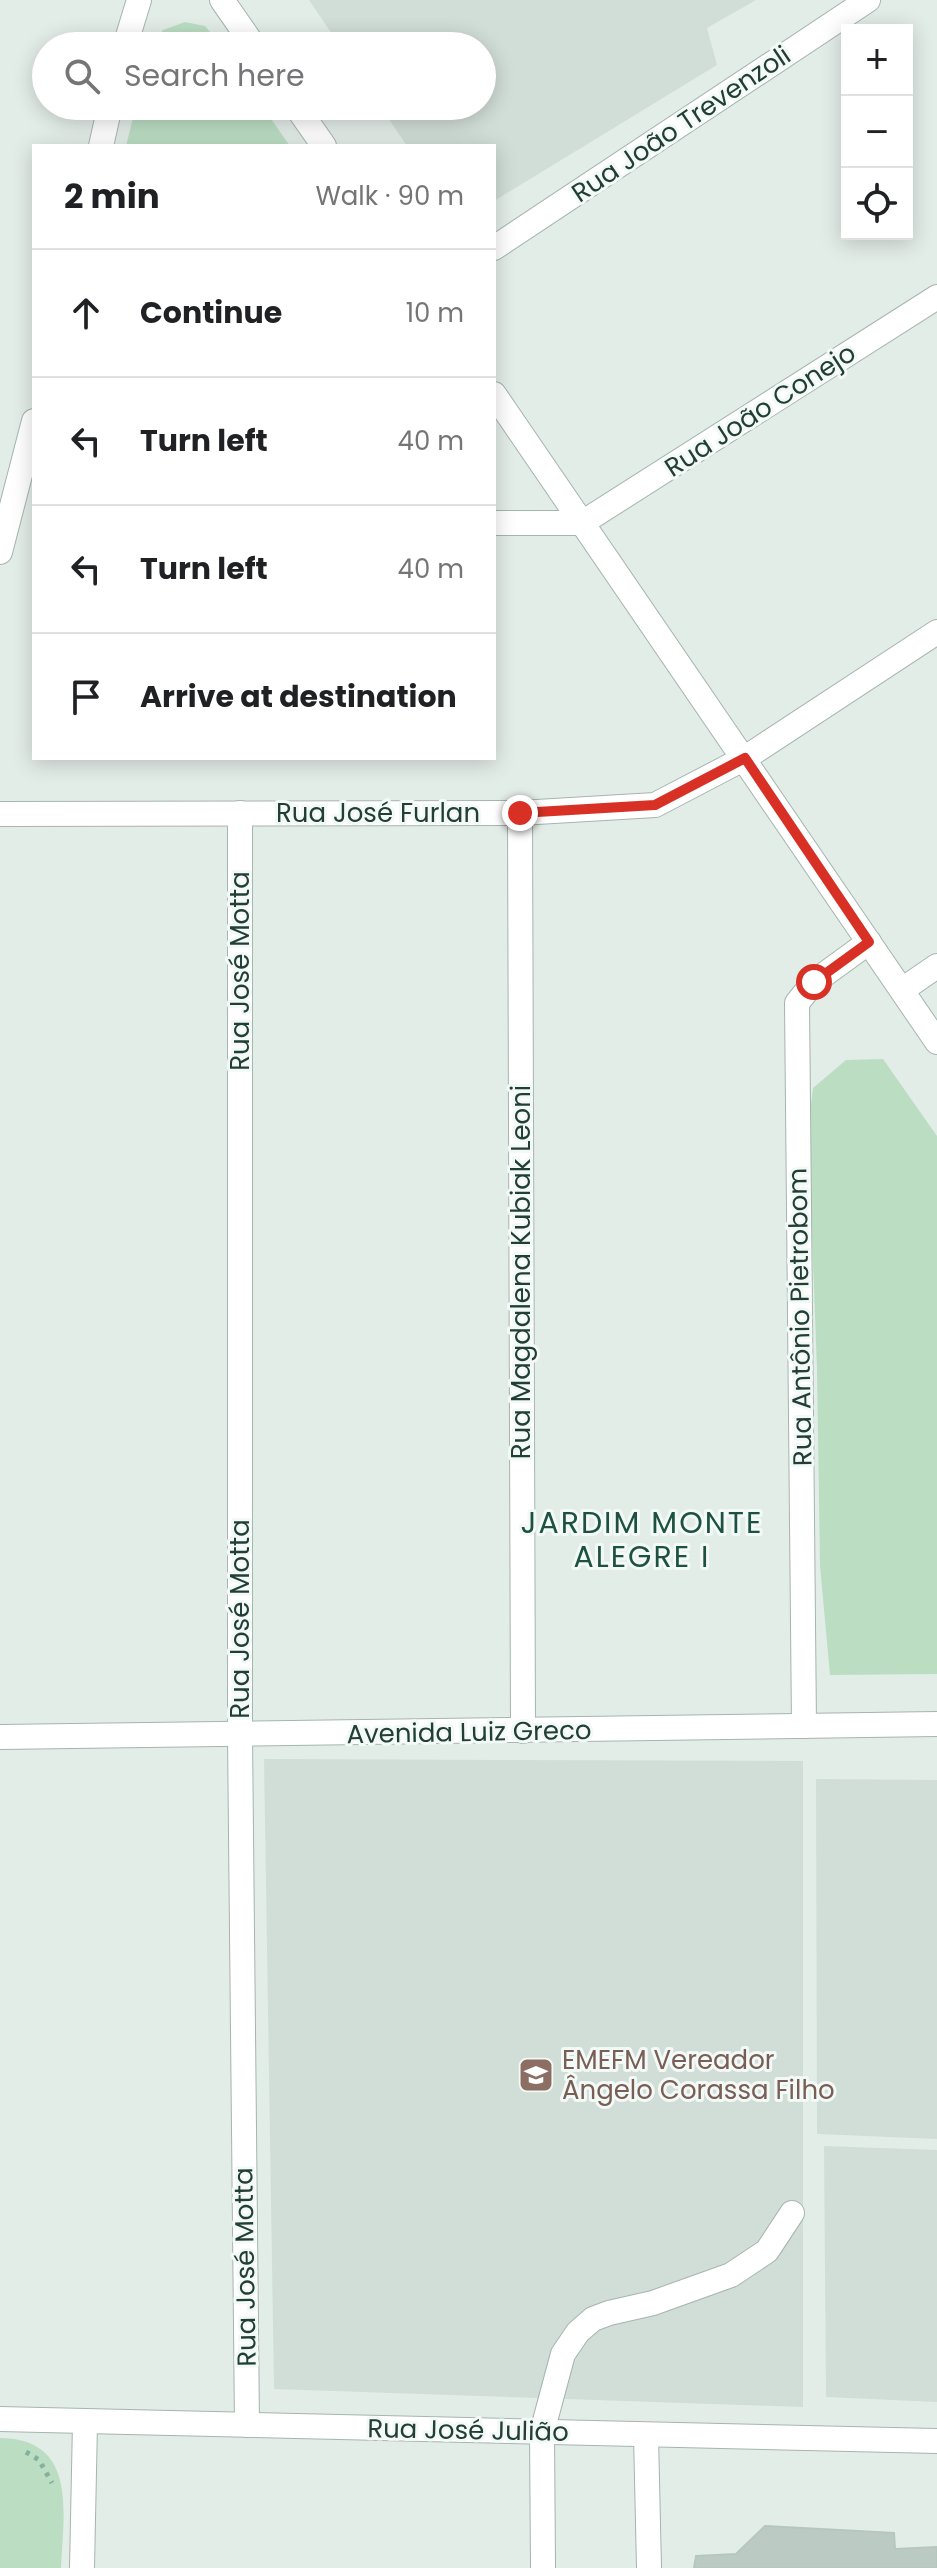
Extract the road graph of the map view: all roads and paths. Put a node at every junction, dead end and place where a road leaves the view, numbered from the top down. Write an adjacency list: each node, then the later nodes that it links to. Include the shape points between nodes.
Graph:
1 (139, 0): 4 (street)
2 (222, 0): 5 (street)
3 (868, 0): 10 (street, Rua João Trevenzoli)
4 (129, 32)
5 (244, 32)
6 (107, 120): 8 (street)
7 (306, 120): 9 (street)
8 (101, 144)
9 (323, 144)
10 (496, 247)
11 (937, 297): 16 (street, Rua João Conejo)
12 (496, 397): 16 (street)
13 (32, 437): 14 (street)
14 (22, 518): 17 (street)
15 (496, 523): 16 (street)
16 (582, 523): 19 (street)
17 (0, 552)
18 (937, 632): 19 (street, Rua José Furlan)
19 (745, 758): 21 (street, Rua José Furlan, via 655,805); 23 (street)
20 (240, 813): 21 (street, Rua José Furlan); 22 (street, Rua José Furlan); 30 (street, Rua José Motta)
21 (520, 813): 29 (street, Rua Magdalena Kubiak Leoni)
22 (0, 814)
23 (869, 942): 25 (street); 28 (street, Rua Antônio Pietrobom, via 814,982 797,1003)
24 (937, 966): 25 (street)
25 (902, 990): 26 (street)
26 (937, 1042)
27 (937, 1724): 28 (street, Avenida Luiz Greco)
28 (804, 1726): 29 (street, Avenida Luiz Greco)
29 (523, 1731): 30 (street, Avenida Luiz Greco)
30 (240, 1735): 31 (street, Avenida Luiz Greco); 35 (street, Rua José Motta)
31 (0, 1737)
32 (792, 2213): 36 (street, via 767,2251 731,2275 609,2313 578,2332 563,2354)
33 (0, 2419): 34 (street, Rua José Julião)
34 (85, 2423): 35 (street, Rua José Julião); 41 (street)
35 (247, 2425): 36 (street, Rua José Julião)
36 (542, 2432): 37 (street, Rua José Julião); 42 (street)
37 (646, 2435): 38 (street, Rua José Julião); 43 (street)
38 (937, 2441)
39 (12, 2444): 40 (path, via 39,2460)
40 (53, 2486)
41 (82, 2568)
42 (543, 2568)
43 (649, 2568)

